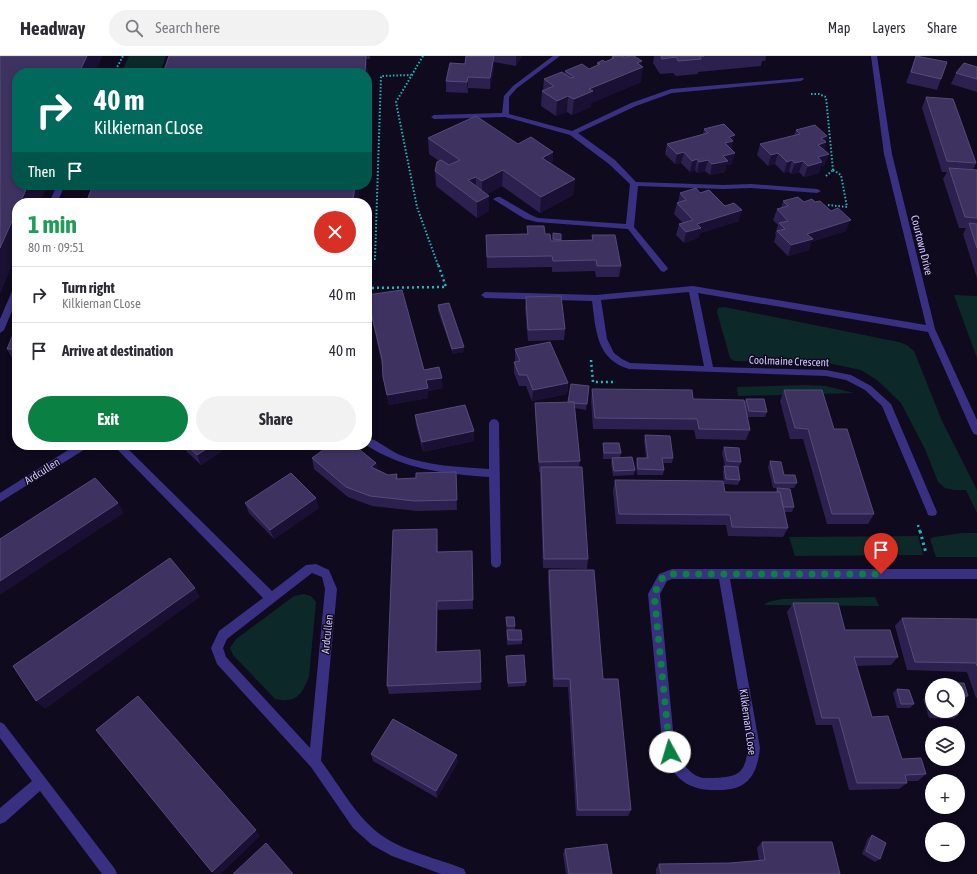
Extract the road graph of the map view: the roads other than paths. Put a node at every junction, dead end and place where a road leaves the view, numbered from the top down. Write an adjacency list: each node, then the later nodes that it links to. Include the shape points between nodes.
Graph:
1 (557, 56): 4 (street, via 506,97)
2 (874, 56): 16 (street, Courtown Drive, via 888,154)
3 (801, 79): 6 (street, via 658,94)
4 (505, 115): 5 (street); 6 (street)
5 (434, 117)
6 (573, 134): 7 (street, via 612,162)
7 (634, 184): 8 (street, via 752,186); 10 (street)
8 (817, 191)
9 (497, 199): 10 (street, via 537,220)
10 (630, 227): 11 (street)
11 (664, 269)
12 (693, 289): 14 (street); 16 (street); 18 (street)
13 (485, 295): 14 (street)
14 (596, 298): 18 (street, Coolmaine Crescent, via 604,346 619,363 629,366)
15 (12, 301): 17 (street)
16 (931, 329): 20 (street, Courtown Drive)
17 (0, 330)
18 (709, 370): 26 (street, Coolmaine Crescent, via 826,373 848,377 868,388 886,404)
19 (494, 423): 24 (street)
20 (977, 431)
21 (372, 444): 24 (street, via 393,456 419,466)
22 (76, 450): 25 (street, Ardcullen)
23 (123, 450): 30 (street)
24 (494, 473): 27 (street)
25 (0, 498)
26 (932, 512)
27 (496, 563)
28 (977, 574): 29 (street, Kilkiernan CLose)
29 (724, 575): 29 (street, Kilkiernan CLose, via 754,748 753,762 744,777 731,784 700,784 687,777 676,765 670,752 654,594 663,577 672,574)
30 (271, 598): 32 (street, Ardcullen, via 223,635 217,648 222,660); 32 (street, Ardcullen, via 310,568 321,569 328,576 331,589)
31 (0, 728): 33 (street)
32 (315, 763): 35 (street, Ardcullen, via 358,823 377,840 397,852)
33 (41, 782): 34 (street); 36 (street)
34 (0, 817)
35 (455, 872)
36 (110, 874)

